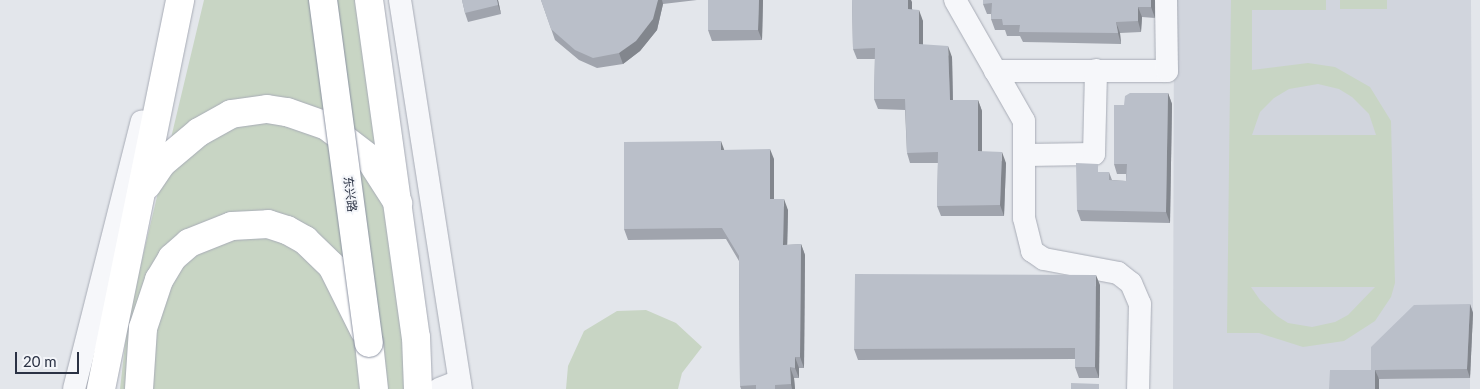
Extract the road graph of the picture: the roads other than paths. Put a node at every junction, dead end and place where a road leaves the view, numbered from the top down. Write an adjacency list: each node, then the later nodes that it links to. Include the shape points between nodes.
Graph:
1 (166, 0): 16 (street, via 140,131)
2 (180, 0): 12 (main road)
3 (323, 0): 14 (main road, 东兴路, bridge)
4 (370, 0): 11 (main road)
5 (400, 0): 15 (street)
6 (955, 0): 9 (street)
7 (1166, 0): 8 (street, via 1167,71)
8 (1096, 70): 9 (street); 10 (street, via 1094,154)
9 (995, 71): 10 (street, via 1024,121)
10 (1026, 155): 22 (street, via 1024,218 1032,251 1044,259 1118,273 1131,283 1140,304)
11 (380, 158): 12 (main road, via 309,118 266,109 249,111 216,121 192,137 162,163); 13 (main road, via 398,203)
12 (142, 192): 17 (main road)
13 (416, 337): 20 (main road); 21 (main road)
14 (369, 343): 18 (main road, bridge, via 343,283 318,251 287,230 268,224 232,226 189,243 172,258 159,280 143,328); 19 (main road, 东兴路)
15 (453, 386)
16 (74, 389)
17 (101, 389)
18 (139, 389)
19 (374, 389)
20 (418, 389)
21 (430, 389)
22 (1138, 389)

